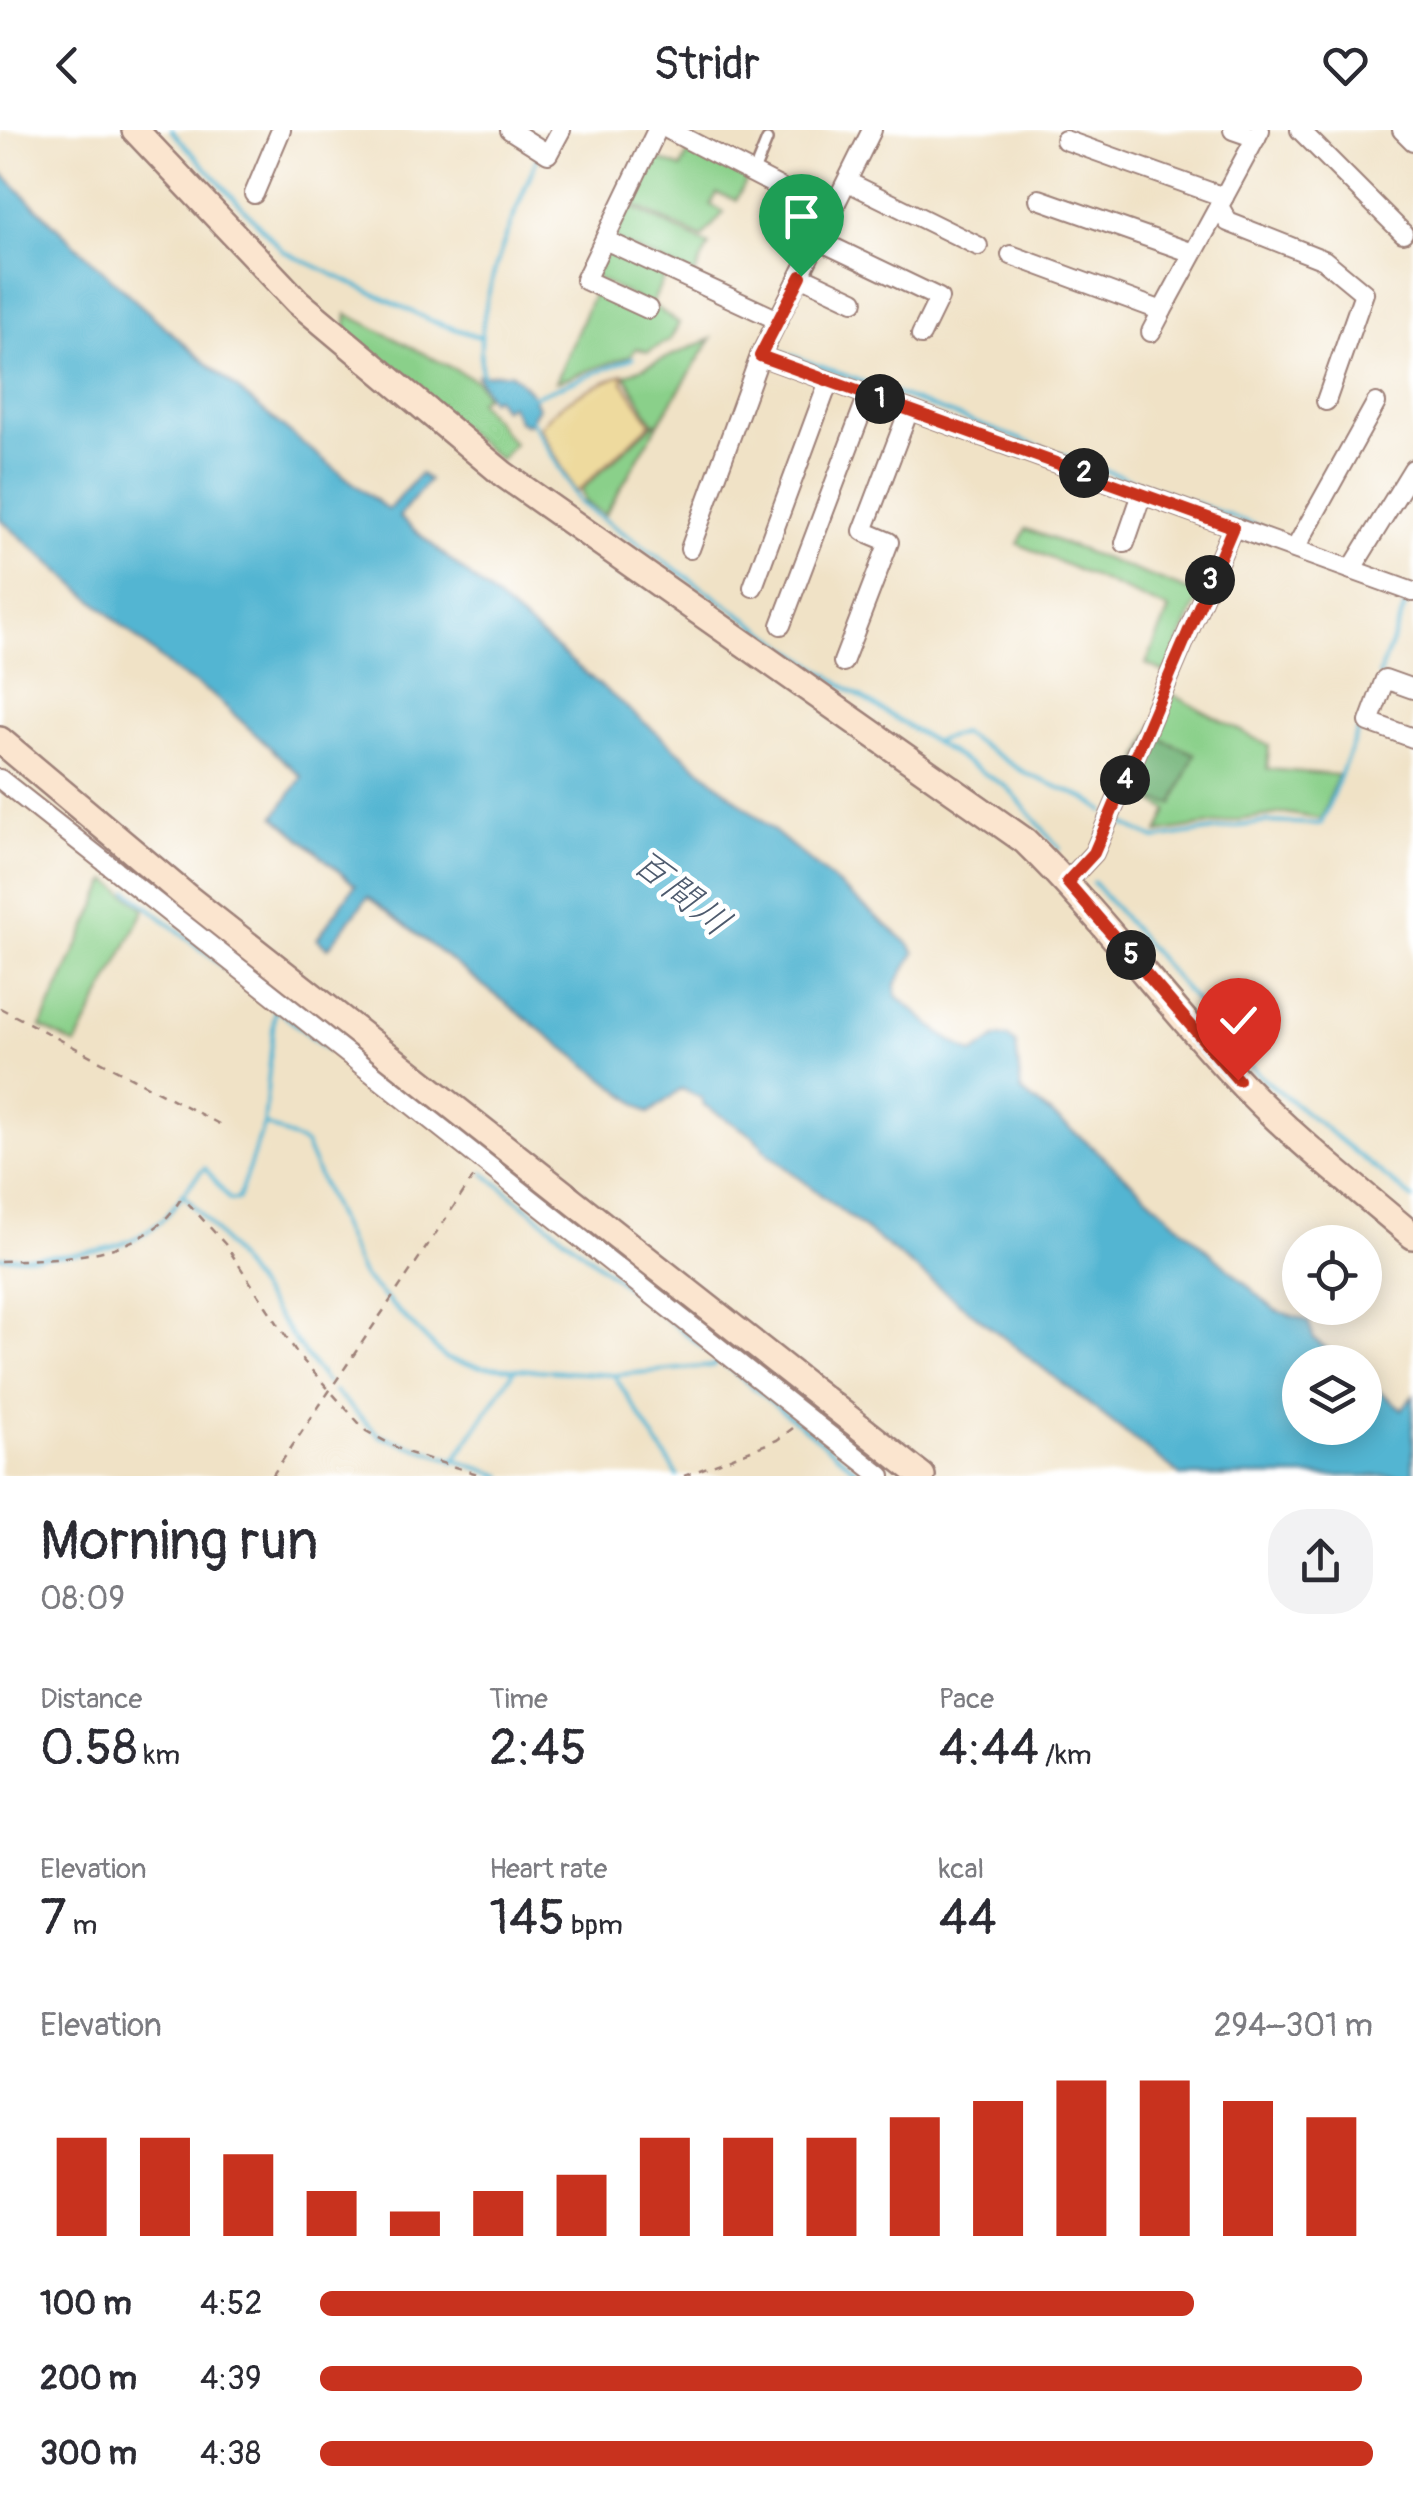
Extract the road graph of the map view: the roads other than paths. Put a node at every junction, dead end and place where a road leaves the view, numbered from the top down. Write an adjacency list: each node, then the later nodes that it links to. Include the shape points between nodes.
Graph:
1 (135, 130): 55 (street, via 298,302 489,463 965,795)
2 (281, 130): 17 (street)
3 (510, 130): 4 (street, via 548,154)
4 (562, 130)
5 (657, 130): 22 (street)
6 (669, 130): 15 (street)
7 (872, 130): 16 (street)
8 (1233, 130): 11 (street)
9 (1300, 130): 21 (street)
10 (1402, 130): 14 (street)
11 (1258, 134): 19 (street)
12 (767, 140): 15 (lane)
13 (1065, 140): 19 (street)
14 (1413, 141)
15 (753, 174): 20 (street)
16 (848, 182): 20 (street); 24 (street)
17 (254, 194)
18 (1039, 198): 25 (street)
19 (1221, 201): 25 (street); 37 (street, via 1228,222 1324,260 1364,293)
20 (829, 213): 23 (street)
21 (1403, 233)
22 (604, 240): 29 (street, via 585,280); 31 (street)
23 (820, 241): 27 (street); 33 (street, via 938,298)
24 (978, 246)
25 (1193, 253): 30 (street)
26 (1011, 255): 30 (street)
27 (801, 276): 28 (street); 31 (street)
28 (854, 300)
29 (648, 310)
30 (1162, 311): 32 (street)
31 (775, 318): 34 (street)
32 (1151, 332)
33 (922, 335)
34 (760, 356): 35 (street); 45 (street)
35 (829, 381): 36 (street); 47 (street)
36 (868, 395): 39 (street); 49 (street)
37 (1326, 401)
38 (1376, 403): 44 (street)
39 (908, 410): 41 (street); 50 (street, via 863,531 889,542)
40 (1413, 469): 46 (street)
41 (1142, 494): 42 (street); 43 (street)
42 (1233, 527): 44 (street); 55 (street, via 1094,853)
43 (1125, 542)
44 (1297, 544): 46 (street)
45 (690, 549)
46 (1354, 564): 48 (street)
47 (753, 587)
48 (1413, 592)
49 (781, 624)
50 (843, 662)
51 (1413, 689): 52 (street, via 1385,679 1369,722)
52 (1413, 738)
53 (0, 740): 58 (street, via 203,909)
54 (0, 779): 57 (street)
55 (1067, 882): 56 (street, via 1247,1090)
56 (1413, 1236)
57 (880, 1476)
58 (922, 1476)

